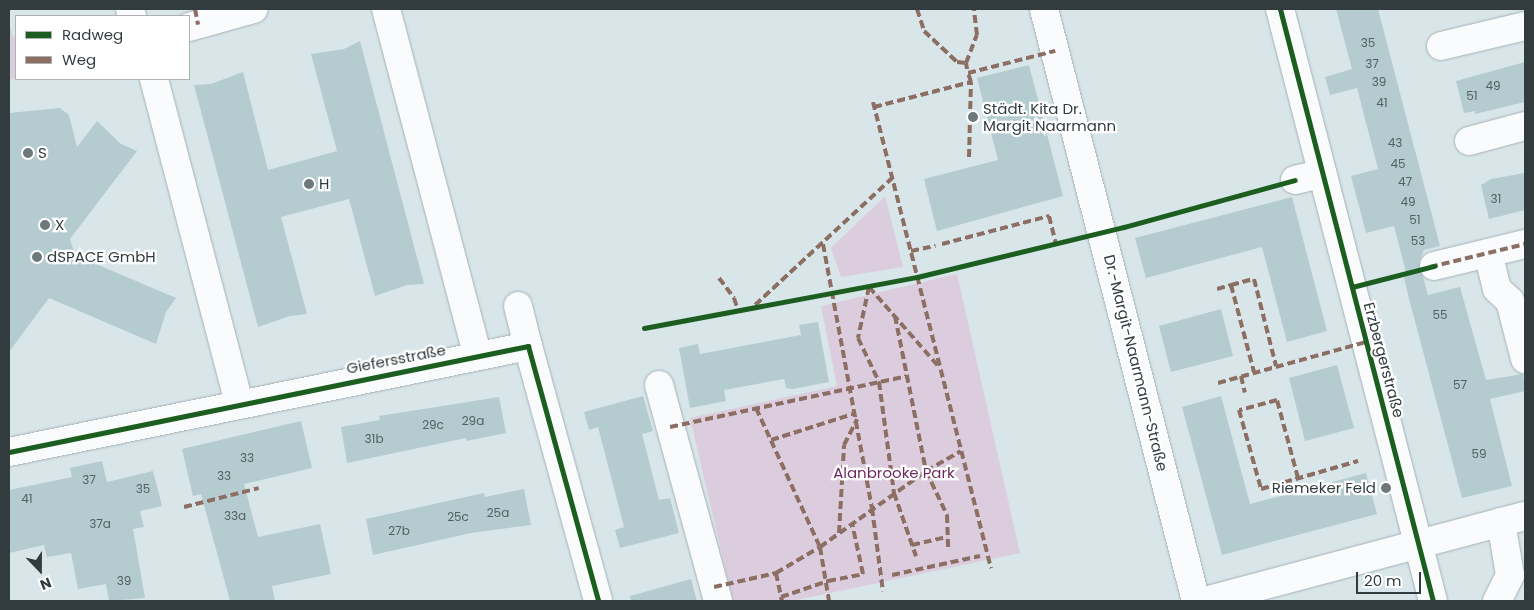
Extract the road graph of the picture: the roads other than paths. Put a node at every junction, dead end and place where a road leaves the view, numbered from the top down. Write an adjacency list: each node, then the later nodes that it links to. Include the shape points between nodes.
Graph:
1 (254, 9): 6 (street)
2 (386, 9): 18 (street)
3 (1044, 9): 27 (street, Dr.-Margit-Naarmann-Straße)
4 (1280, 9): 11 (street, Erzbergerstraße)
5 (1525, 26): 7 (street)
6 (190, 27)
7 (1441, 46)
8 (154, 80): 21 (street)
9 (1525, 126): 10 (street)
10 (1469, 141)
11 (1322, 174): 12 (street); 24 (street, Erzbergerstraße)
12 (1295, 180)
13 (1525, 244): 14 (street)
14 (1488, 253): 15 (street); 19 (street, via 1498,289 1510,301)
15 (1434, 266)
16 (518, 306): 17 (street)
17 (528, 346): 18 (street, Giefersstraße); 25 (street)
18 (478, 356): 21 (street, Giefersstraße)
19 (1525, 360)
20 (659, 385): 26 (street)
21 (238, 404): 22 (street, Giefersstraße)
22 (9, 452)
23 (1513, 519): 24 (street); 30 (street, via 1510,576)
24 (1418, 544): 28 (street); 29 (street, Erzbergerstraße)
25 (598, 601)
26 (718, 601)
27 (1196, 601)
28 (1205, 601)
29 (1433, 601)
30 (1497, 601)

